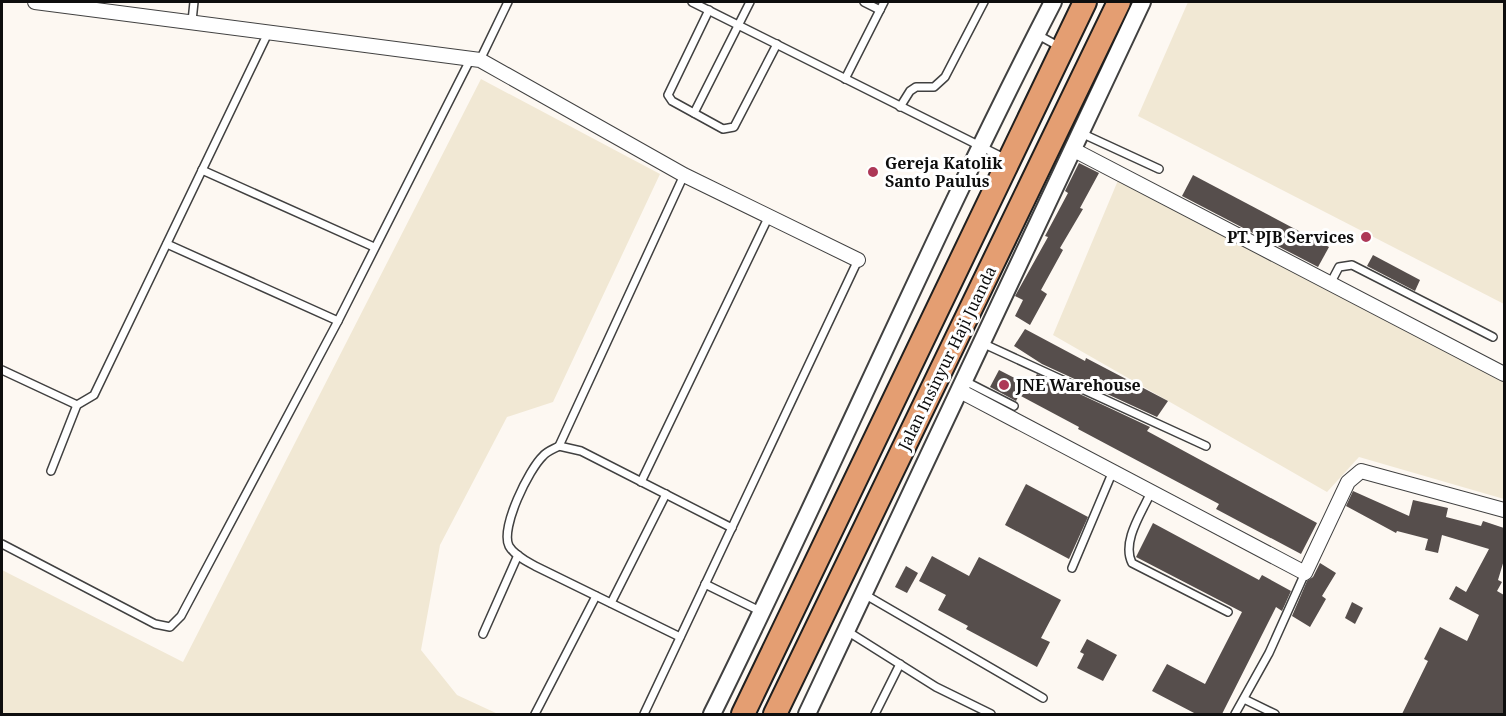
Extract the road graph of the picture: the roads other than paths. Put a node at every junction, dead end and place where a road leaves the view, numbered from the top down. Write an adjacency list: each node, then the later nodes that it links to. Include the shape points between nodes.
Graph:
1 (36, 2): 15 (street)
2 (194, 2): 15 (lane)
3 (508, 2): 21 (lane)
4 (692, 2): 13 (lane)
5 (750, 2): 16 (lane)
6 (864, 2): 14 (lane)
7 (884, 2): 14 (lane)
8 (984, 2): 23 (lane, via 945,77 934,87 916,87)
9 (1053, 2): 18 (street)
10 (1085, 2): 20 (highway, Jalan Insinyur Haji Juanda)
11 (1119, 2): 74 (highway, Jalan Insinyur Haji Juanda)
12 (1142, 2): 25 (street, Jalan Insinyur Haji Juanda)
13 (709, 10): 16 (lane); 24 (lane, via 668,95)
14 (880, 10): 22 (lane)
15 (192, 21): 17 (street)
16 (738, 25): 19 (lane); 24 (lane)
17 (268, 31): 21 (street); 30 (lane)
18 (1036, 34): 20 (lane); 26 (street)
19 (777, 45): 22 (lane); 24 (lane, via 734,127 723,129)
20 (1062, 48): 28 (highway, Jalan Insinyur Haji Juanda)
21 (475, 59): 31 (street); 34 (lane)
22 (845, 79): 23 (lane)
23 (900, 106): 26 (lane)
24 (694, 113)
25 (1082, 133): 27 (street, Jalan Insinyur Haji Juanda); 29 (lane)
26 (980, 147): 28 (lane); 62 (street)
27 (1074, 150): 36 (street); 39 (street, Jalan Insinyur Haji Juanda)
28 (1008, 160): 73 (highway, Jalan Insinyur Haji Juanda)
29 (1159, 169)
30 (202, 170): 33 (lane); 34 (lane)
31 (684, 175): 32 (street); 45 (lane)
32 (769, 216): 35 (street); 49 (lane)
33 (167, 244): 37 (lane); 43 (lane, via 94,395)
34 (374, 247): 37 (lane)
35 (858, 260): 53 (lane)
36 (1330, 284): 38 (lane, via 1339,267 1352,265); 41 (street)
37 (338, 321): 54 (lane, via 181,616 170,627 155,624)
38 (1493, 337)
39 (982, 343): 42 (street, Jalan Insinyur Haji Juanda); 46 (lane)
40 (2, 370): 43 (lane)
41 (1504, 374)
42 (962, 386): 44 (lane); 48 (street); 59 (street, Jalan Insinyur Haji Juanda)
43 (77, 405): 47 (lane)
44 (1014, 406)
45 (559, 446): 49 (lane, via 580,451); 55 (lane, via 543,455 507,526 508,545)
46 (1206, 446)
47 (51, 471)
48 (1113, 471): 50 (street); 56 (lane)
49 (641, 482): 51 (lane)
50 (1152, 490): 57 (street); 63 (lane, via 1129,544 1132,563)
51 (666, 494): 53 (lane); 61 (lane)
52 (1504, 510): 57 (street, via 1361,471 1348,482)
53 (732, 528): 58 (lane)
54 (2, 544)
55 (518, 555): 60 (lane); 65 (lane)
56 (1072, 568)
57 (1305, 573): 69 (lane)
58 (705, 584): 62 (lane); 66 (lane)
59 (864, 594): 64 (street, Jalan Insinyur Haji Juanda); 68 (lane)
60 (596, 596): 61 (lane); 70 (lane)
61 (611, 603): 66 (lane)
62 (762, 612): 72 (street)
63 (1228, 612)
64 (847, 631): 67 (lane); 75 (street, Jalan Insinyur Haji Juanda)
65 (483, 634)
66 (681, 637): 71 (lane)
67 (900, 664): 76 (lane); 77 (lane)
68 (1042, 698)
69 (1244, 699): 78 (lane); 79 (lane)
70 (535, 714)
71 (644, 714)
72 (712, 714)
73 (743, 714)
74 (776, 714)
75 (807, 714)
76 (875, 714)
77 (991, 714)
78 (1235, 714)
79 (1275, 714)

